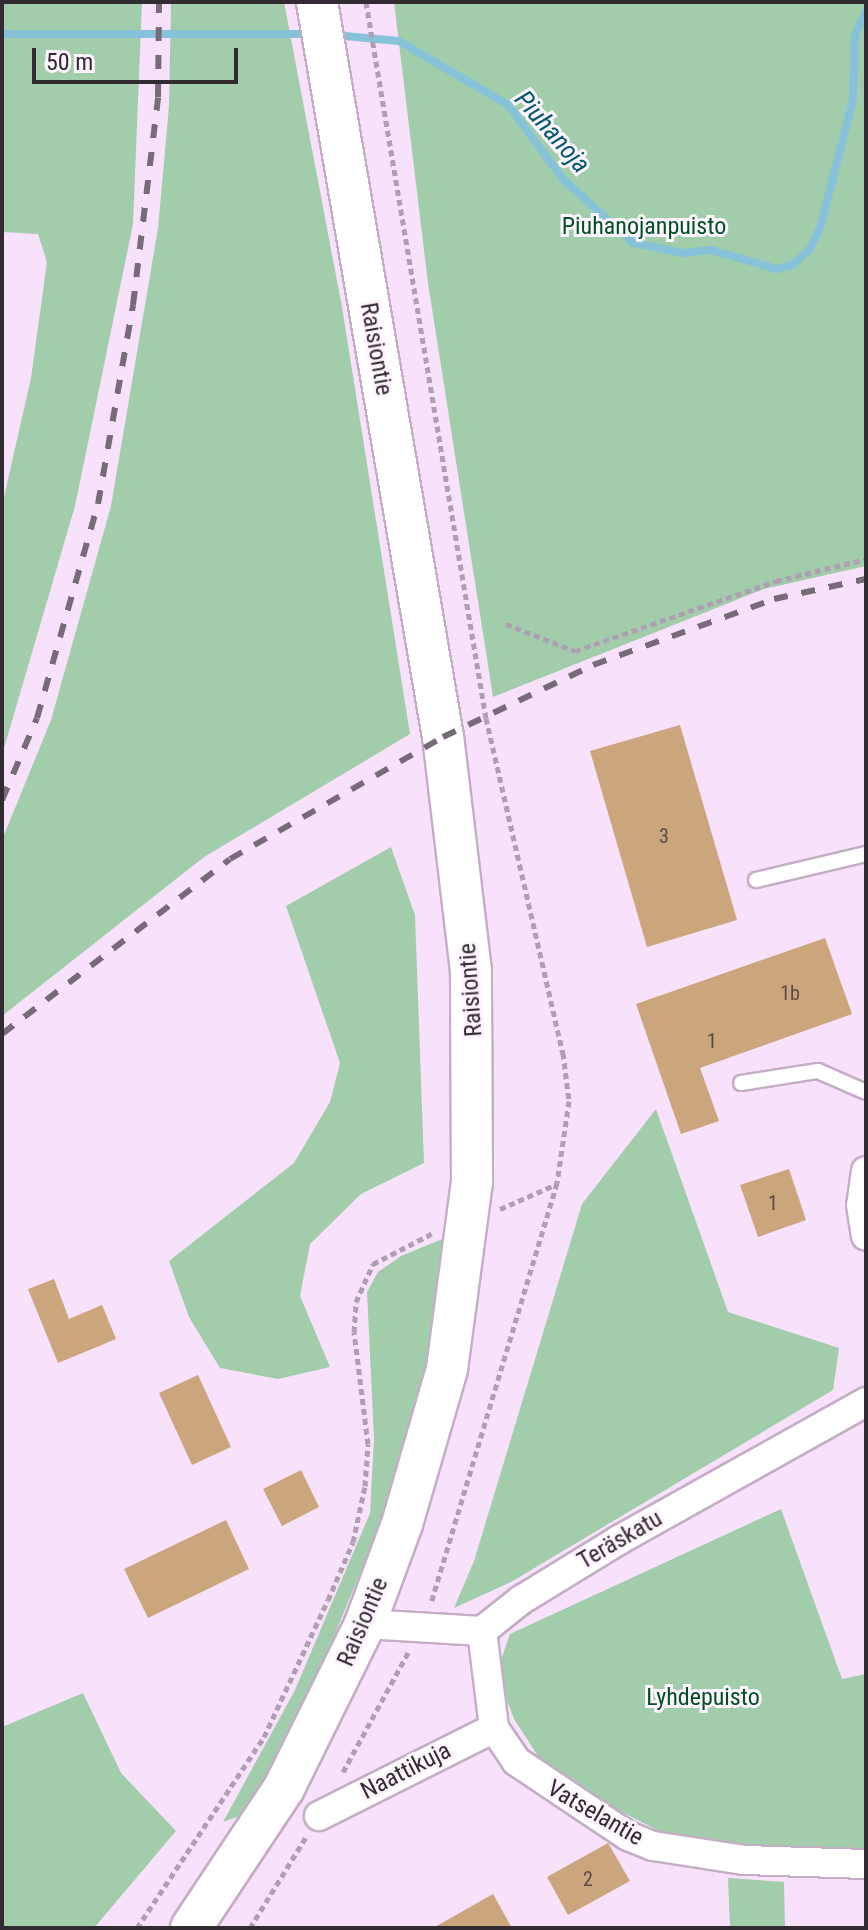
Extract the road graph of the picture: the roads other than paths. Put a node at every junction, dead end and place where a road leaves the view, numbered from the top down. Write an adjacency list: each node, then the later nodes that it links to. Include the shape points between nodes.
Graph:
1 (317, 2): 9 (main road, Raisiontie, via 443,737 475,1042 472,1181 452,1342 430,1431)
2 (866, 854): 3 (lane)
3 (756, 880)
4 (741, 1083): 5 (lane, via 818,1071)
5 (866, 1092)
6 (866, 1171): 7 (street, via 861,1205)
7 (866, 1236)
8 (866, 1402): 10 (street, Teräskatu, via 619,1540 521,1600)
9 (365, 1624): 10 (street); 14 (main road, Raisiontie, via 284,1788)
10 (482, 1631): 11 (street, Vatselantie)
11 (494, 1728): 12 (street, Naattikuja); 13 (street, Vatselantie, via 516,1761 543,1783 653,1846 745,1860)
12 (319, 1816)
13 (866, 1864)
14 (191, 1928)

